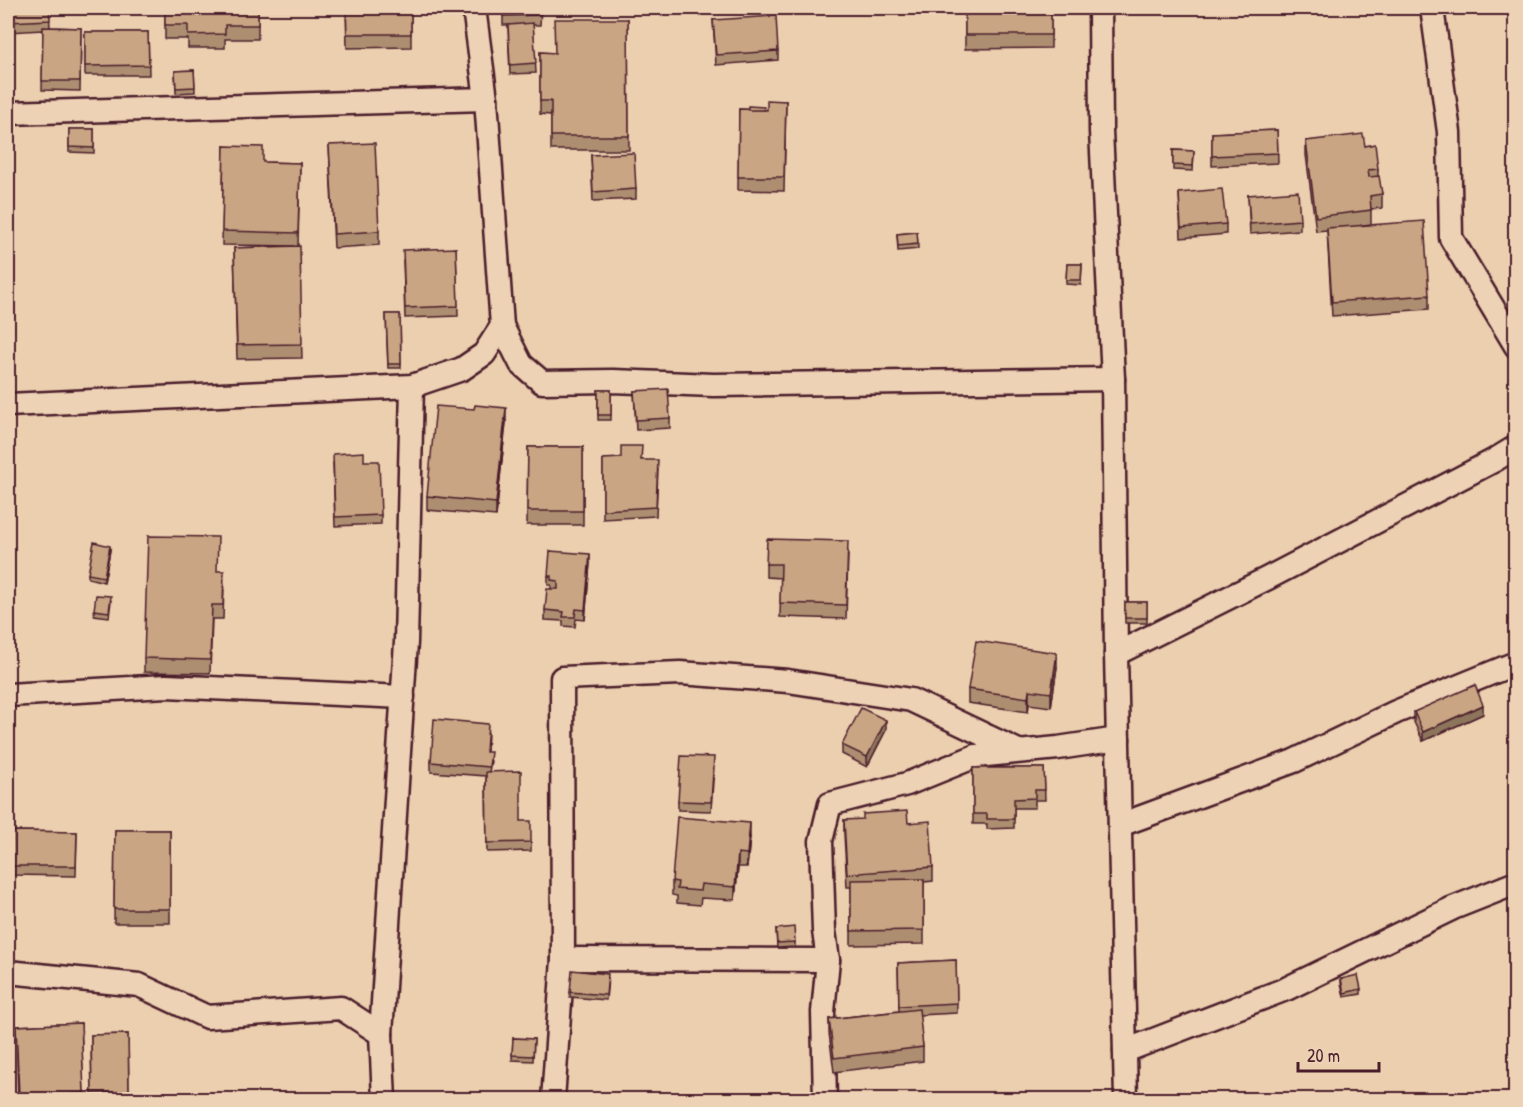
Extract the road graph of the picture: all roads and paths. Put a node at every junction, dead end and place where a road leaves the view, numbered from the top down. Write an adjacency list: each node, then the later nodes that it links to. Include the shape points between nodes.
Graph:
1 (474, 8): 4 (street)
2 (1100, 8): 8 (street, via 1101,131)
3 (1432, 8): 7 (street, via 1449,132 1451,238)
4 (486, 99): 5 (street); 6 (street)
5 (8, 113)
6 (502, 326): 8 (street, via 521,364 542,382 713,385); 9 (street, via 484,354 462,369)
7 (1515, 346)
8 (1113, 380): 12 (street)
9 (412, 386): 10 (street); 15 (street)
10 (8, 405)
11 (1515, 447): 12 (street)
12 (1116, 654): 16 (street)
13 (1515, 663): 18 (street, via 1396,712 1294,761)
14 (8, 695): 15 (street, via 166,686)
15 (403, 697): 23 (street)
16 (1118, 739): 17 (street); 18 (street)
17 (1018, 752): 20 (street, via 911,700 788,681 680,673 562,678); 21 (street, via 976,756 908,784 830,804 821,841)
18 (1120, 825): 24 (street)
19 (1515, 883): 24 (street, via 1286,989)
20 (563, 959): 21 (street); 26 (street)
21 (828, 960): 27 (street, via 823,1012)
22 (8, 972): 23 (street, via 139,985 207,1017 341,1008)
23 (381, 1034): 25 (street)
24 (1125, 1051): 28 (street)
25 (384, 1100)
26 (553, 1100)
27 (825, 1100)
28 (1126, 1100)

